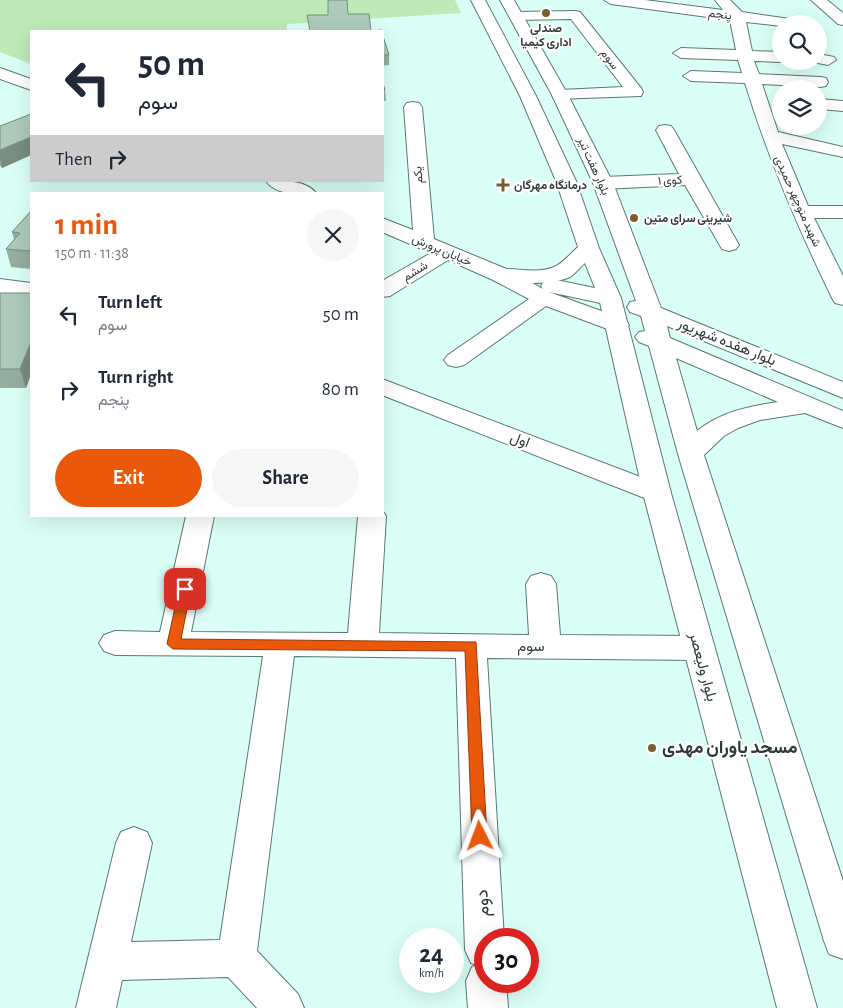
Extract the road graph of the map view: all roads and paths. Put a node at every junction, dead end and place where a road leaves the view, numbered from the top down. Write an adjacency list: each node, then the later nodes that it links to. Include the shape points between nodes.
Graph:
1 (478, 0): 13 (street)
2 (722, 0): 6 (street)
3 (818, 0): 7 (street)
4 (620, 1): 6 (street, پنجم)
5 (512, 8): 12 (street, بلوار هفت تیر); 22 (street, سوم, via 575,15 635,92)
6 (738, 21): 8 (street); 9 (street, پنجم); 15 (street, شهبد منوچهر حمیدی)
7 (843, 21)
8 (674, 23)
9 (772, 23)
10 (827, 27): 11 (street)
11 (843, 29)
12 (527, 36): 13 (street); 22 (street, بلوار هفت تیر)
13 (499, 38): 38 (street, via 566,181)
14 (681, 53): 15 (street)
15 (745, 56): 16 (street); 19 (street, شهبد منوچهر حمیدی)
16 (772, 57)
17 (0, 73): 21 (street)
18 (691, 76): 19 (street)
19 (752, 79): 20 (street); 27 (street, شهبد منوچهر حمیدی, via 765,100)
20 (775, 80)
21 (30, 85)
22 (560, 95): 31 (street, بلوار هفت تیر)
23 (827, 105): 24 (street)
24 (843, 106)
25 (413, 107): 36 (street, یکم)
26 (665, 130): 29 (street)
27 (770, 136): 28 (street); 33 (street, شهبد منوچهر حمیدی)
28 (843, 152)
29 (691, 179): 31 (street, کوی ۱); 37 (street, کوی ۱)
30 (279, 182): 32 (street)
31 (603, 183): 40 (street, بلوار هفت تیر)
32 (306, 189)
33 (800, 212): 34 (street); 41 (street, شهبد منوچهر حمیدی)
34 (843, 212)
35 (384, 225): 36 (street, خیابان پرورش)
36 (424, 242): 39 (street, خیابان پرورش)
37 (729, 245)
38 (589, 248): 42 (street, via 562,272 544,276); 49 (street)
39 (447, 252): 42 (street, خیابان پرورش); 45 (street, ششم)
40 (633, 268): 48 (street, بلوار هفت تیر); 51 (street, via 670,300)
41 (837, 271): 47 (street, شهبد منوچهر حمیدی)
42 (501, 275): 46 (street, خیابان پرورش); 49 (street, خیابان پرورش)
43 (0, 286): 44 (street)
44 (30, 290)
45 (384, 290)
46 (544, 298): 49 (street, خیابان پرورش); 52 (street)
47 (843, 298)
48 (651, 311): 49 (street, بلوار هفده شهریور); 50 (street, بلوار هفت تیر); 51 (street, بلوار هفده شهریور)
49 (614, 312): 50 (street, بلوار هفده شهریور); 58 (street, بلوار ولیعصر)
50 (658, 341): 55 (street, بلوار هفده شهریور); 57 (street)
51 (761, 356): 54 (street, بلوار هفده شهریور)
52 (456, 360)
53 (384, 387): 58 (street, اول)
54 (836, 388): 55 (street)
55 (810, 405): 56 (street, بلوار هفده شهریور); 57 (street, via 739,416 701,440)
56 (843, 420)
57 (692, 454): 71 (street)
58 (656, 493): 68 (street, بلوار ولیعصر)
59 (200, 517): 63 (street)
60 (372, 517): 65 (street)
61 (541, 584): 67 (street)
62 (115, 643): 63 (street, سوم)
63 (173, 644): 64 (street, سوم)
64 (280, 644): 65 (street, سوم); 72 (street)
65 (363, 645): 66 (street, سوم)
66 (471, 646): 67 (street, سوم); 70 (street, دوم)
67 (545, 646): 68 (street, سوم)
68 (698, 648): 78 (street, بلوار ولیعصر)
69 (134, 843): 73 (street)
70 (484, 928)
71 (843, 941)
72 (237, 958): 73 (street); 76 (street)
73 (108, 962): 75 (street)
74 (487, 993): 77 (street)
75 (96, 1008)
76 (284, 1008)
77 (488, 1008)
78 (797, 1008)

